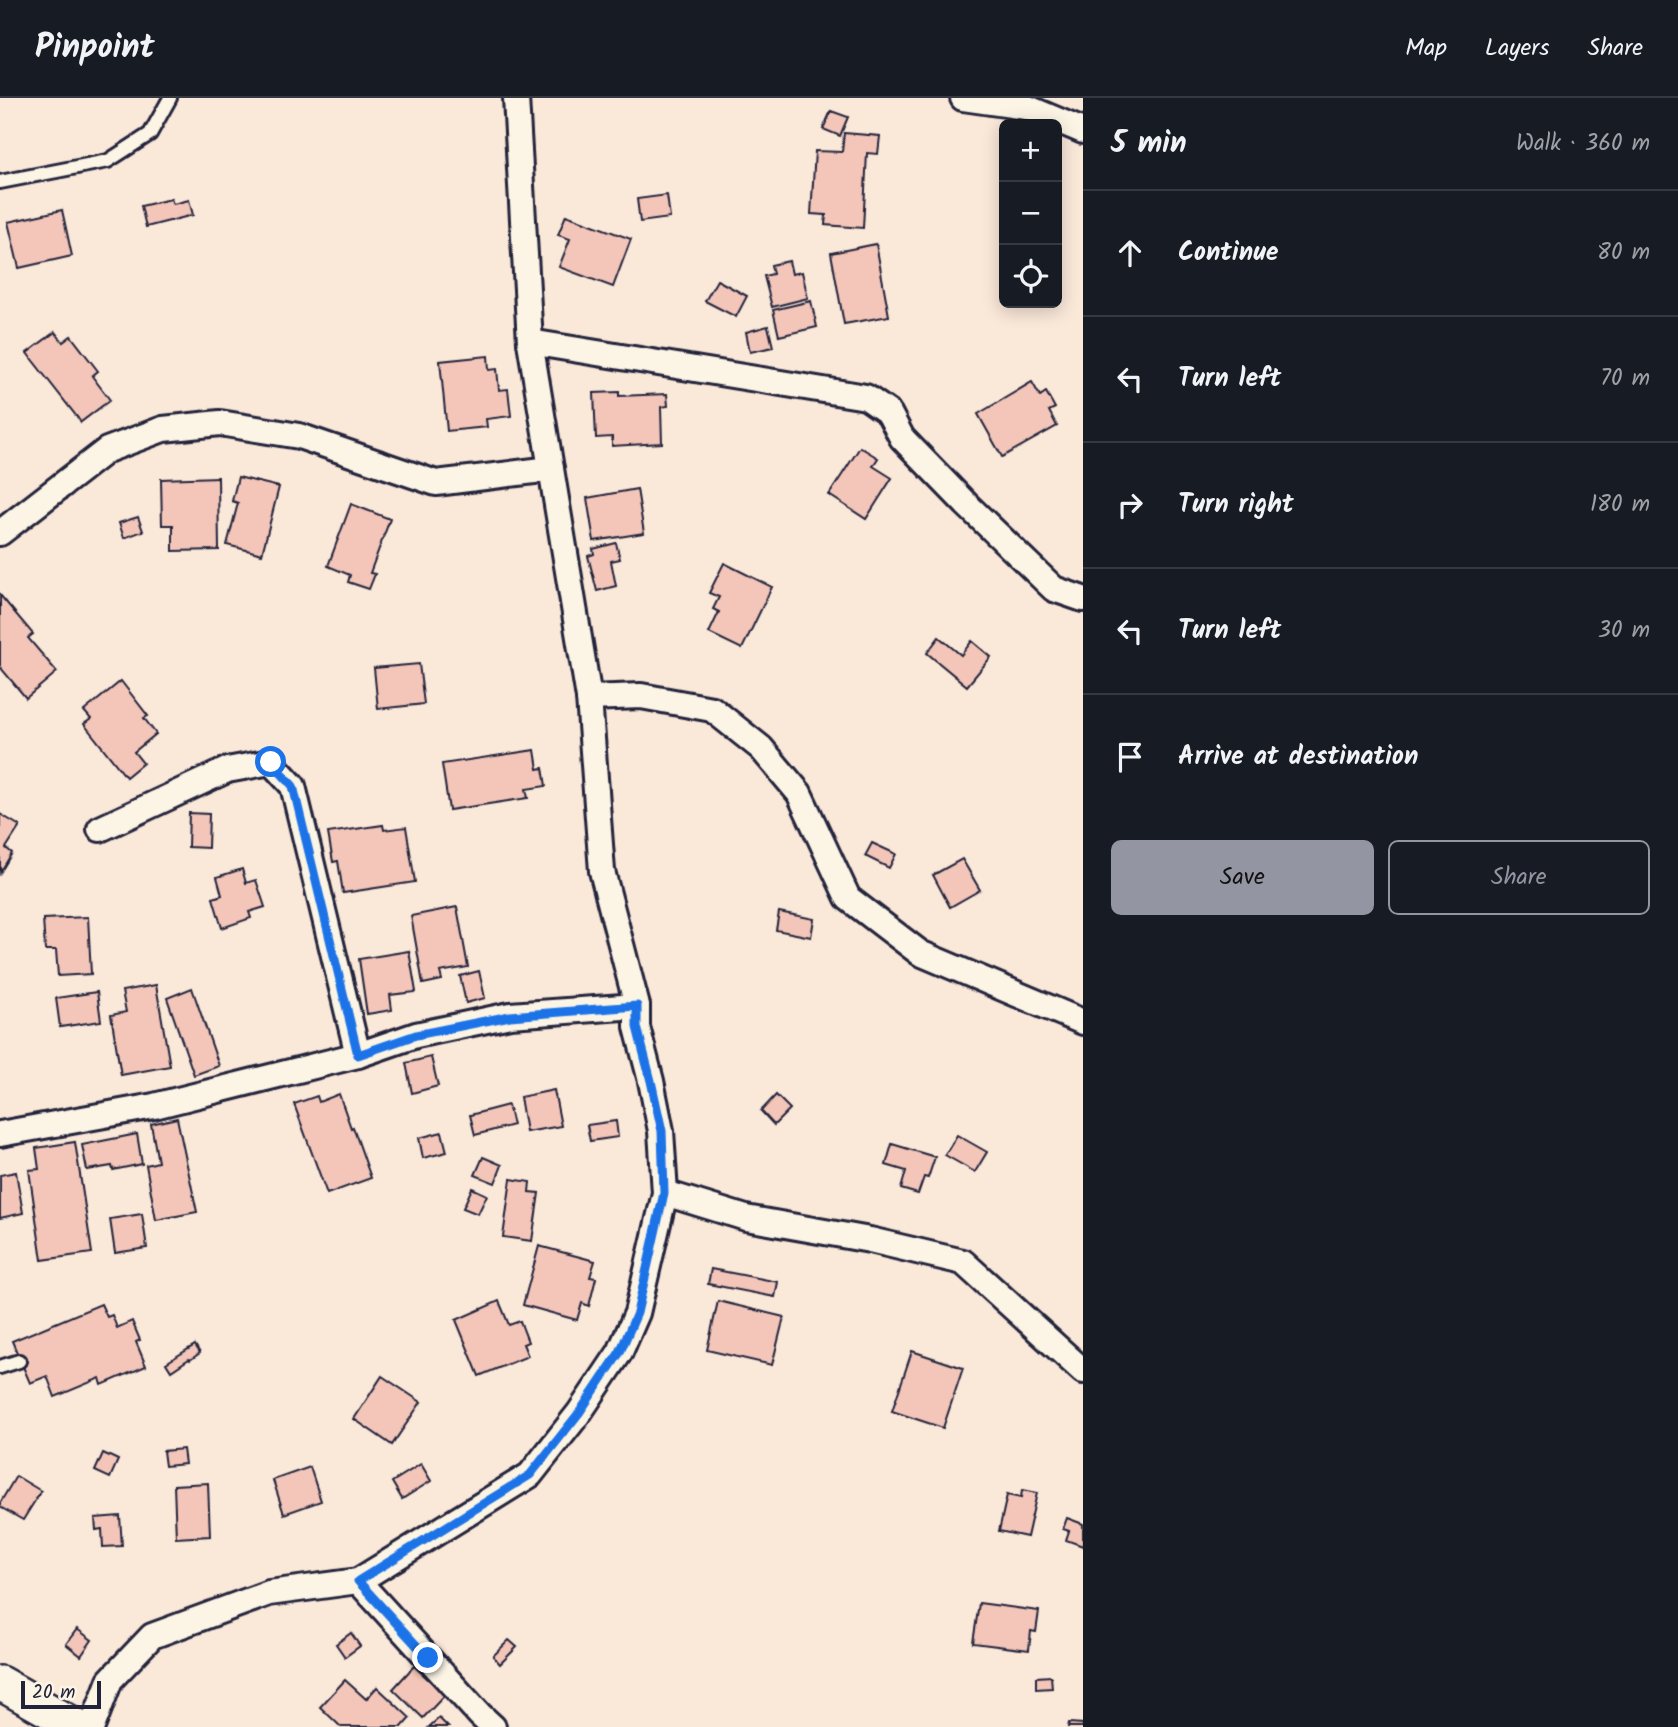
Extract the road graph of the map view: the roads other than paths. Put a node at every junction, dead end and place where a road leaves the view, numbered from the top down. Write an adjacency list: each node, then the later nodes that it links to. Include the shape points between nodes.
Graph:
1 (170, 98): 5 (lane, via 150,134 108,161)
2 (516, 98): 6 (street)
3 (963, 98): 4 (street, via 1026,107)
4 (1083, 131)
5 (0, 182)
6 (530, 342): 7 (street); 9 (street, via 866,397 889,413 902,438 1054,589)
7 (551, 469): 8 (street, via 436,483 299,436 220,423 163,429 107,450); 10 (street)
8 (0, 533)
9 (1083, 599)
10 (589, 698): 12 (street, via 602,871); 13 (street, via 641,696 712,709 761,748 799,793 848,898 920,953)
11 (100, 829): 14 (street, via 226,770 271,762 293,786)
12 (637, 1006): 14 (street, via 510,1016 416,1035); 16 (street, via 637,1027 662,1131)
13 (1083, 1022)
14 (358, 1055): 15 (street, via 154,1106)
15 (0, 1134)
16 (664, 1193): 19 (street, via 746,1218 963,1262); 20 (street, via 637,1313 620,1352 555,1444 530,1475)
17 (19, 1361): 18 (lane)
18 (0, 1367)
19 (1083, 1371)
20 (358, 1581): 23 (street, via 269,1593 152,1636 110,1680); 24 (street)
21 (0, 1683): 22 (main road)
22 (78, 1727)
23 (92, 1727)
24 (493, 1727)

